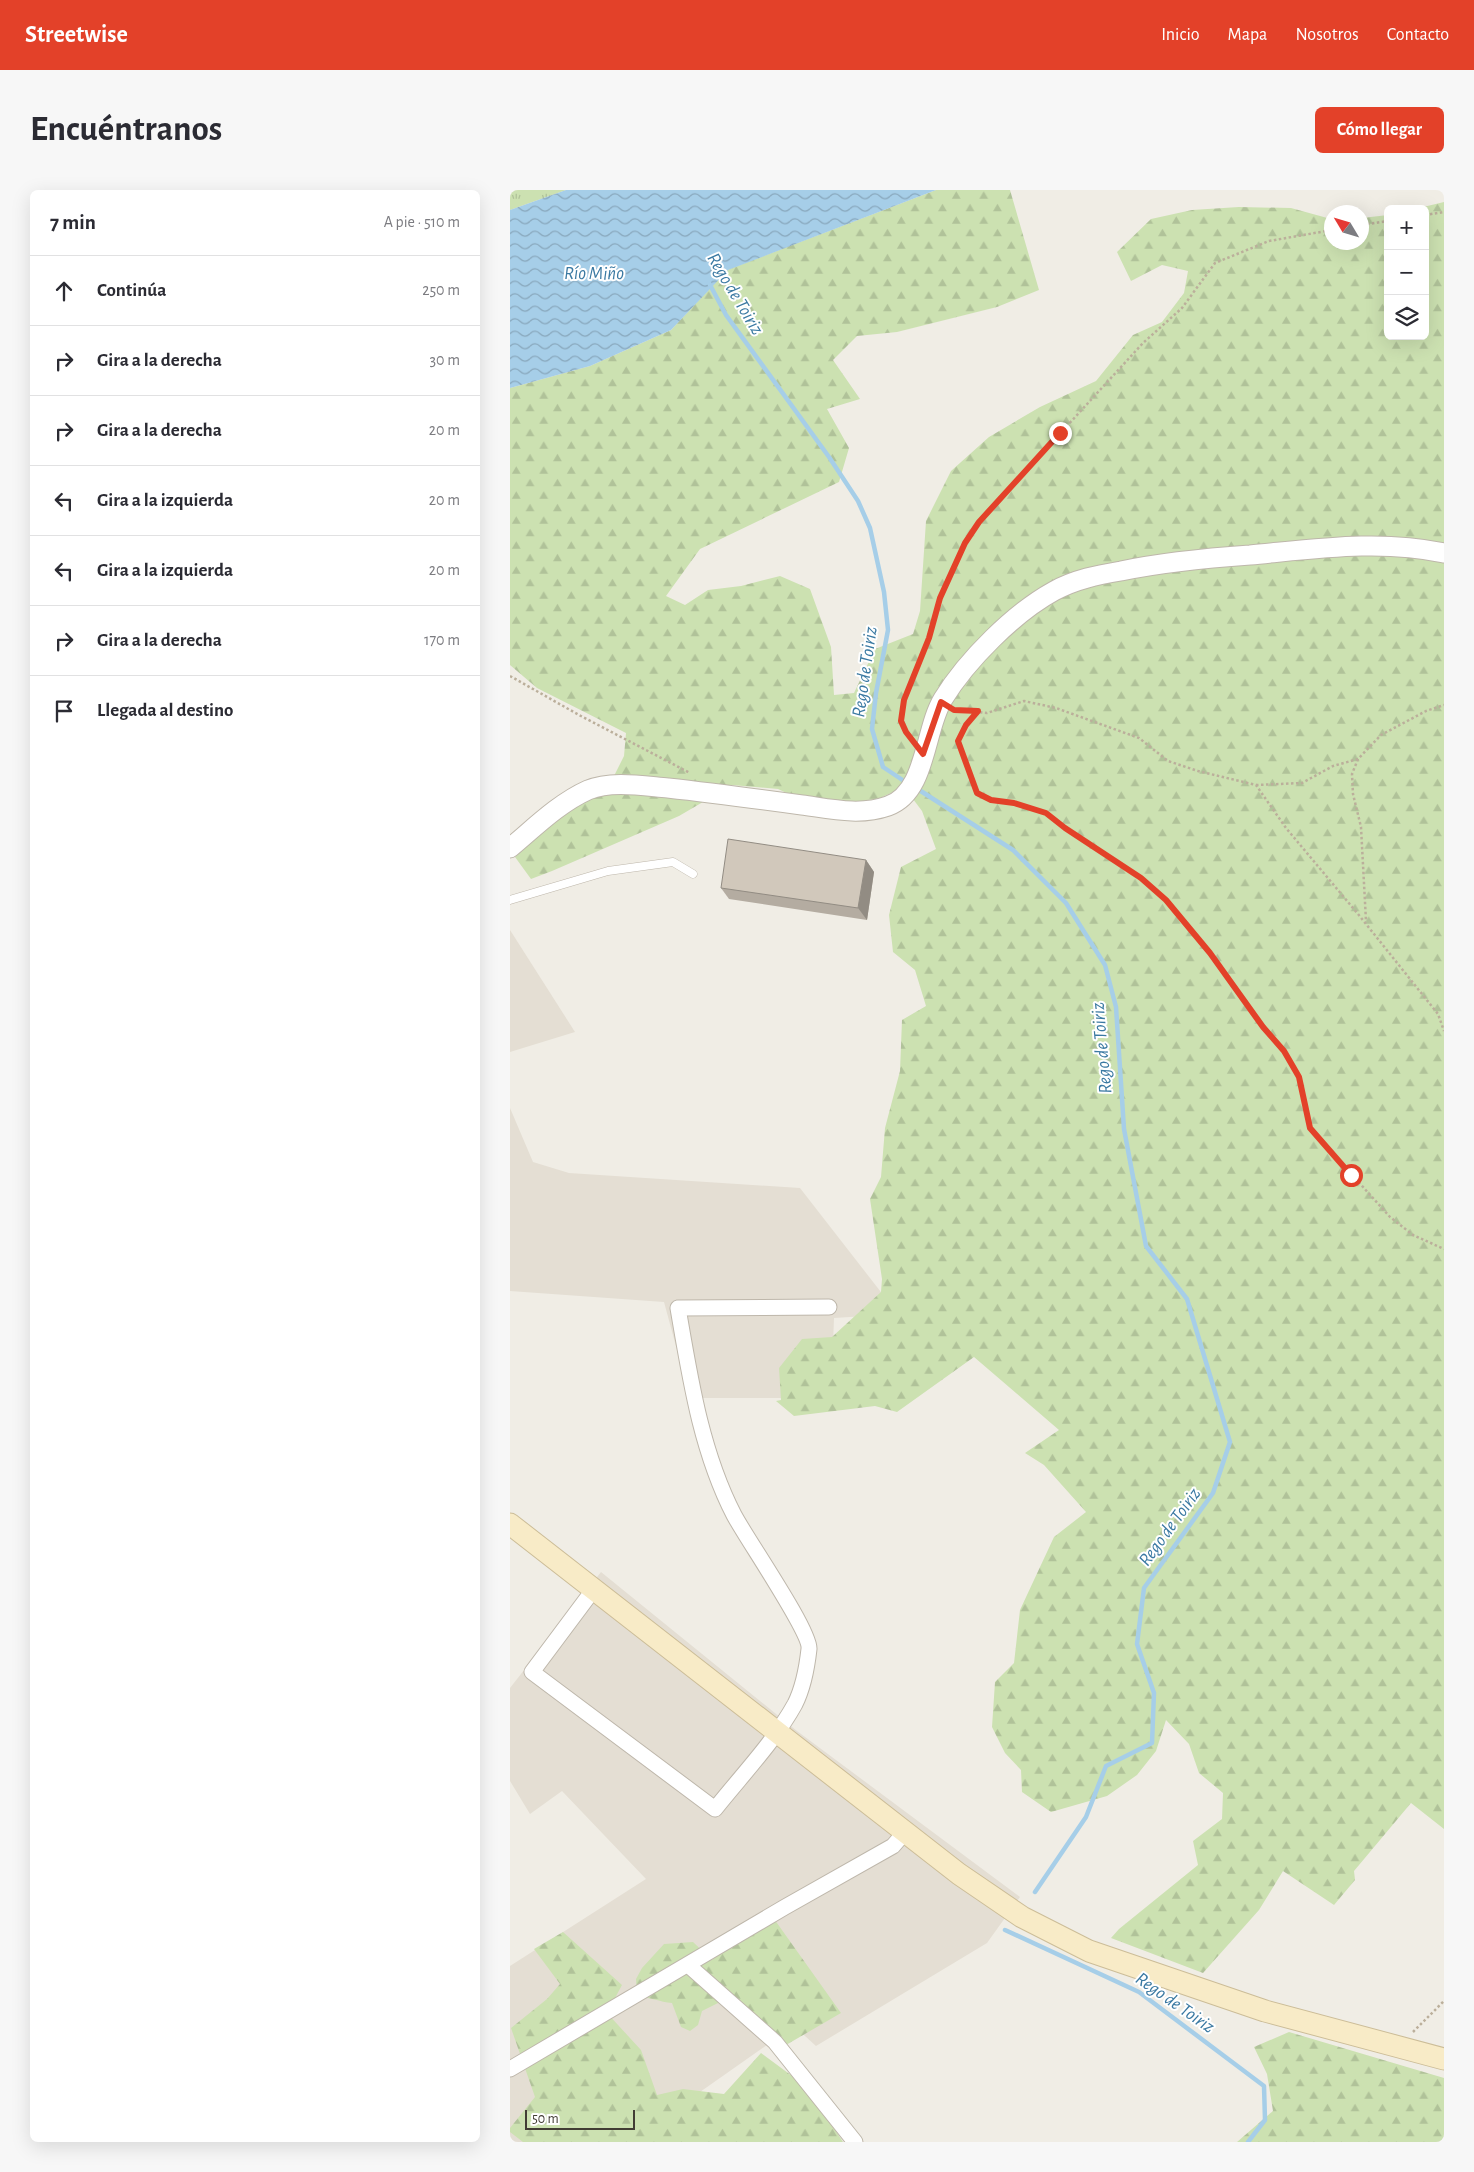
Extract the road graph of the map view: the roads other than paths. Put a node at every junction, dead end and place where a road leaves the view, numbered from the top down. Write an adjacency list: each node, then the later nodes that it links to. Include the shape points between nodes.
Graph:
1 (1444, 553): 2 (street, via 1361,545 1167,562 1081,579 1053,591 1025,611 985,645 958,676 941,702 912,785 896,802 853,812 624,784 589,789 555,810)
2 (510, 848)
3 (693, 874): 4 (lane, via 673,862 608,871)
4 (510, 900)
5 (829, 1307): 8 (street, via 678,1308 690,1382 713,1466 734,1514 802,1625 810,1647 796,1702)
6 (510, 1524): 7 (main road)
7 (594, 1589): 8 (main road); 8 (street, via 532,1672 715,1809)
8 (776, 1732): 9 (main road)
9 (905, 1832): 10 (street, via 893,1846); 11 (main road, via 959,1874 1022,1916 1089,1950 1265,2010)
10 (688, 1965): 12 (street); 13 (street, via 774,2042)
11 (1444, 2060)
12 (510, 2069)
13 (855, 2142)

